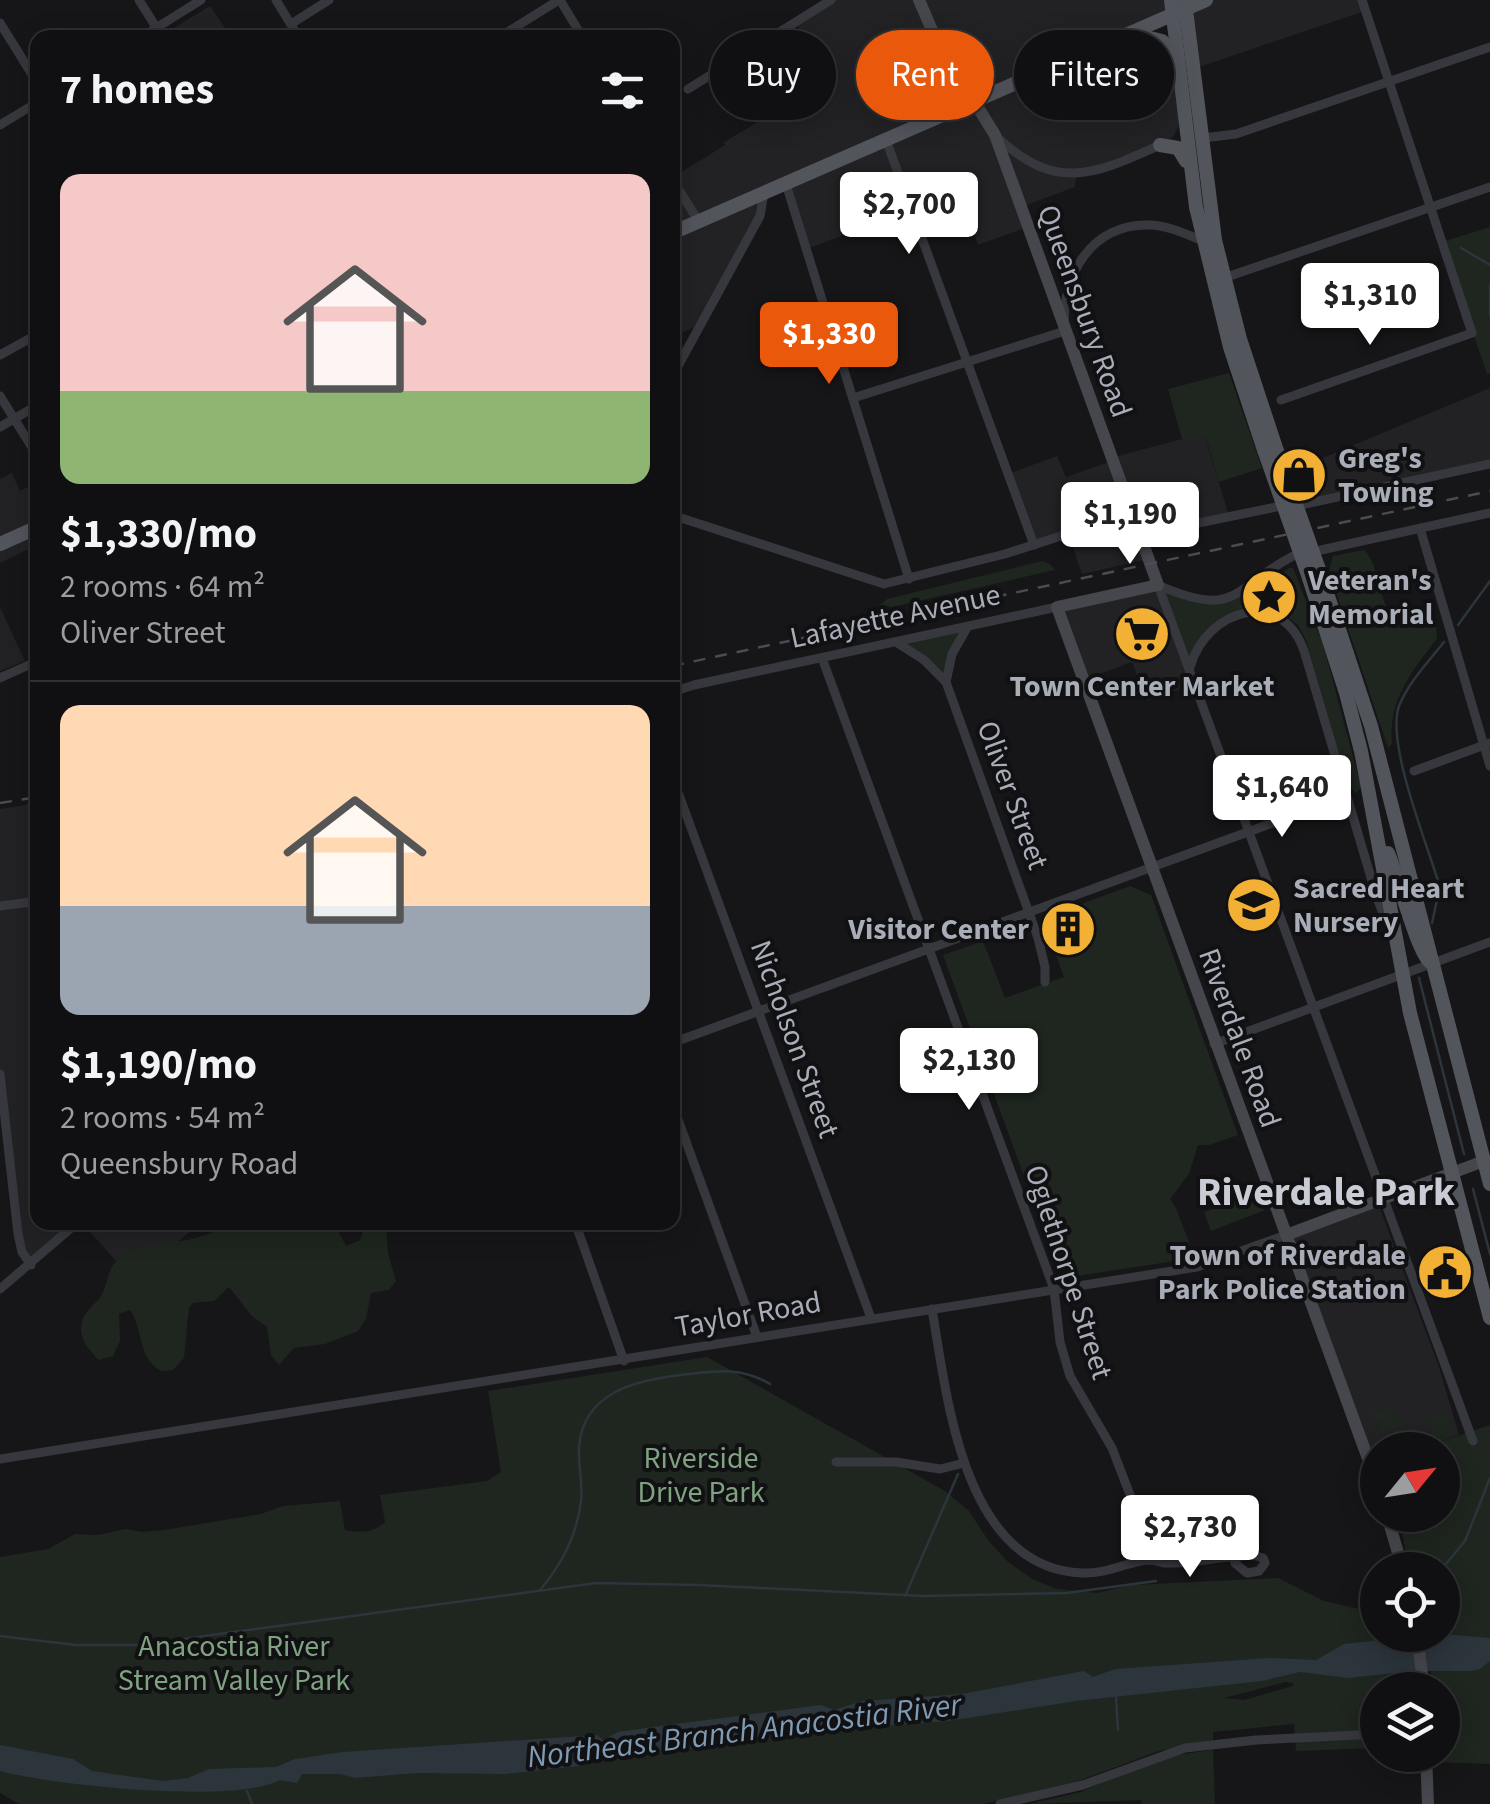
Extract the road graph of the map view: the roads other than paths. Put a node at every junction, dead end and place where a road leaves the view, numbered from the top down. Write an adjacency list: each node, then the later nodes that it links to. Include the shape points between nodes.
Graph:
1 (140, 0): 13 (street)
2 (201, 0): 13 (street)
3 (276, 0): 12 (street)
4 (329, 0): 12 (street)
5 (559, 0): 16 (street); 17 (street)
6 (831, 0): 25 (street)
7 (919, 0): 18 (street, Queensbury Road)
8 (1206, 0): 10 (main road)
9 (1362, 0): 24 (street)
10 (1178, 6): 19 (main road); 22 (main road); 32 (main road)
11 (0, 24): 23 (street)
12 (291, 24): 15 (street)
13 (156, 27): 14 (street)
14 (152, 30)
15 (294, 30)
16 (511, 30)
17 (579, 30)
18 (932, 30)
19 (1135, 30)
20 (1490, 46): 24 (street)
21 (1174, 61): 22 (main road)
22 (1177, 66): 27 (main road)
23 (30, 71)
24 (1389, 82): 32 (street, via 1236,134); 40 (street)
25 (688, 89)
26 (30, 107): 30 (street)
27 (1183, 118): 34 (main road); 35 (main road)
28 (931, 120): 33 (main road)
29 (986, 120): 31 (street, Queensbury Road)
30 (0, 125)
31 (996, 135): 34 (street, via 1040,166 1079,174); 45 (street, Queensbury Road)
32 (1203, 138): 44 (main road)
33 (886, 140): 36 (main road); 49 (street)
34 (1160, 145): 35 (main road, via 1178,148)
35 (1189, 166): 43 (main road)
36 (786, 184): 39 (main road); 51 (street)
37 (1490, 188): 40 (street)
38 (680, 192): 41 (street)
39 (764, 193): 41 (main road); 48 (street, via 760,216)
40 (1431, 208): 44 (street); 52 (street, via 1472,333)
41 (699, 222): 42 (main road)
42 (680, 230)
43 (1203, 240): 45 (street, via 1152,225 1103,239 1068,281); 57 (main road, via 1230,347)
44 (1224, 278): 57 (main road)
45 (1065, 331): 49 (street); 61 (street, Queensbury Road)
46 (30, 338): 47 (street)
47 (0, 355)
48 (680, 362)
49 (968, 362): 51 (street); 68 (street)
50 (0, 396): 54 (street)
51 (853, 398): 72 (street)
52 (1281, 400)
53 (30, 409): 54 (street)
54 (14, 418): 55 (street); 56 (street)
55 (0, 427)
56 (30, 444)
57 (1269, 447): 71 (main road, bridge)
58 (1490, 464): 59 (street)
59 (1305, 504)
60 (1276, 507): 66 (street)
61 (1132, 513): 66 (street, Queensbury Road); 68 (street)
62 (1490, 513): 64 (street)
63 (680, 518): 72 (street, via 850,575 884,584)
64 (1420, 528): 69 (street); 85 (street)
65 (30, 530): 67 (main road)
66 (1140, 536): 73 (street, Queensbury Road)
67 (0, 544)
68 (1034, 545): 72 (street)
69 (1321, 550)
70 (1293, 556): 74 (street)
71 (1315, 576): 90 (main road); 99 (main road, via 1371,726)
72 (909, 579)
73 (1158, 585): 74 (street, Lafayette Avenue, via 1193,599); 75 (street, Lafayette Avenue); 81 (street, Queensbury Road)
74 (1234, 596): 76 (street)
75 (1056, 607): 77 (street, Lafayette Avenue); 92 (street, Riverdale Road)
76 (1239, 613): 81 (street, via 1210,632); 88 (street, via 1282,621 1300,637)
77 (968, 626): 78 (street, Lafayette Avenue); 83 (street)
78 (896, 642): 79 (street, Lafayette Avenue); 83 (street)
79 (822, 658): 84 (street, Lafayette Avenue); 98 (street, Oglethorpe Street)
80 (30, 664): 82 (street)
81 (1189, 670): 91 (street, Queensbury Road)
82 (0, 678)
83 (946, 682): 95 (street, Oliver Street)
84 (680, 688)
85 (1487, 744): 86 (street); 87 (street)
86 (1490, 766)
87 (1414, 772)
88 (1346, 796): 91 (street); 97 (street)
89 (680, 798): 103 (street, Nicholson Street)
90 (1376, 820): 97 (main road); 99 (main road, via 1420,948)
91 (1248, 832): 92 (street); 102 (street, Queensbury Road)
92 (1152, 868): 95 (street); 105 (street, Riverdale Road)
93 (30, 902): 94 (street)
94 (0, 906)
95 (1028, 912): 98 (street); 101 (street, Oliver Street)
96 (1490, 942): 99 (street)
97 (1397, 946): 100 (main road)
98 (930, 948): 103 (street); 117 (street, Oglethorpe Street)
99 (1434, 963): 100 (street); 108 (main road)
100 (1402, 975): 102 (street); 109 (main road)
101 (1045, 982)
102 (1312, 1008): 105 (street); 111 (street, Queensbury Road)
103 (758, 1011): 104 (street); 119 (street, Nicholson Street)
104 (680, 1040)
105 (1214, 1044): 114 (street, Riverdale Road)
106 (0, 1074): 115 (street, via 18,1234)
107 (680, 1125): 121 (street)
108 (1487, 1160): 109 (street, Taylor Road); 110 (main road)
109 (1450, 1174): 111 (street, Taylor Road); 120 (main road)
110 (1490, 1184)
111 (1382, 1199): 114 (street, Taylor Road); 124 (street, Queensbury Road)
112 (69, 1230): 115 (street)
113 (578, 1230): 122 (street)
114 (1286, 1235): 117 (street, Taylor Road, via 1197,1267); 123 (street, Riverdale Road)
115 (30, 1265): 116 (street)
116 (0, 1289)
117 (1054, 1289): 118 (street, Taylor Road); 129 (street, Oglethorpe Street, via 1070,1376 1112,1448 1149,1544)
118 (932, 1309): 119 (street, Taylor Road); 127 (street)
119 (871, 1318): 121 (street, Taylor Road)
120 (1490, 1318)
121 (757, 1337): 122 (street, Taylor Road)
122 (624, 1361): 125 (street, Taylor Road)
123 (1360, 1437)
124 (1472, 1440)
125 (0, 1459)
126 (836, 1462): 127 (street, via 940,1469)
127 (964, 1463): 129 (street, via 999,1530 1028,1557 1086,1574)
128 (1234, 1557): 129 (street)
129 (1149, 1560)
130 (1360, 1735): 132 (street, via 1185,1748 1082,1786)
131 (1427, 1772): 133 (street)
132 (1000, 1804)
133 (1428, 1804)

